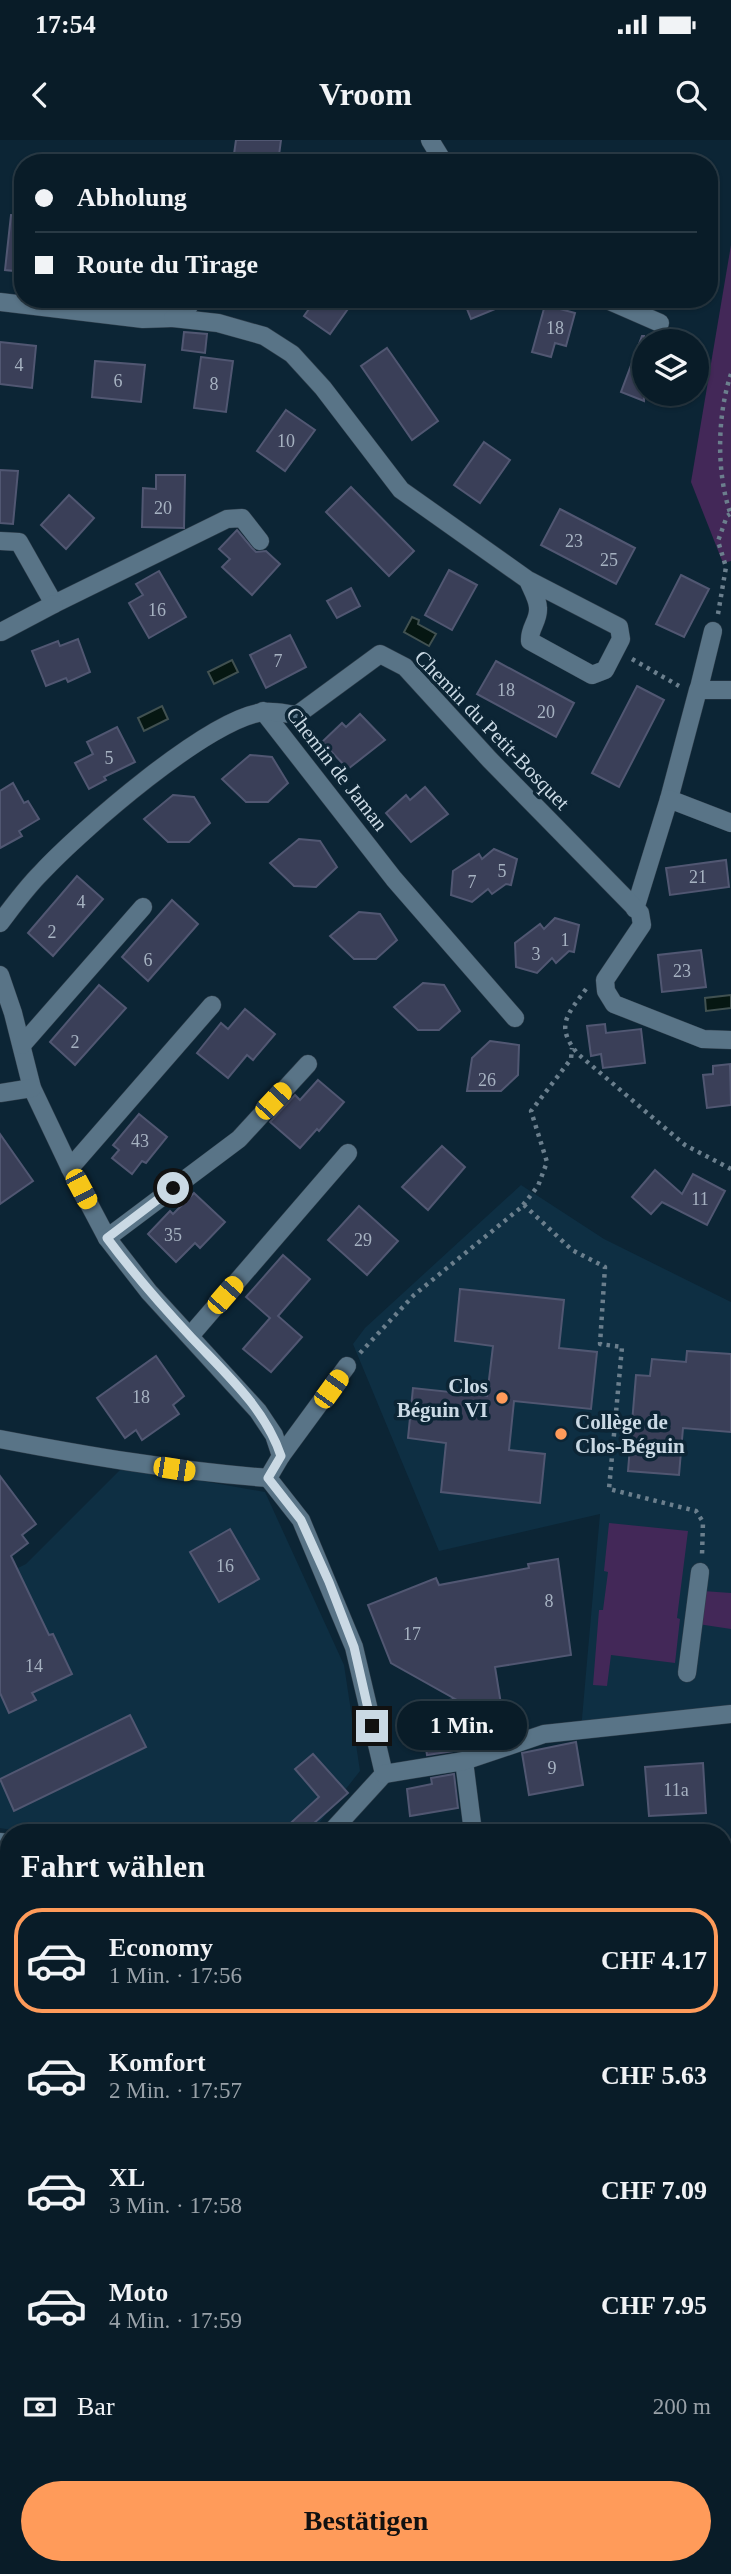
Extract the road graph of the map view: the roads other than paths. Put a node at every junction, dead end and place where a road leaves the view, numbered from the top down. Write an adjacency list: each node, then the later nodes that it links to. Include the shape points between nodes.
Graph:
1 (50, 308): 4 (street)
2 (187, 308): 4 (street)
3 (626, 308): 5 (street)
4 (173, 318): 8 (street, via 264,335 292,354 401,491)
5 (660, 323)
6 (0, 541): 9 (street, via 19,542)
7 (260, 541): 9 (street, via 242,517 227,519)
8 (528, 580): 8 (street, via 619,627 621,639 605,670 592,675 530,641 538,607)
9 (54, 604): 11 (street)
10 (713, 631): 13 (street)
11 (1, 632)
12 (731, 690): 13 (street)
13 (697, 693): 15 (street)
14 (263, 711): 18 (street, Chemin du Petit-Bosquet, via 297,715 380,654 405,667); 19 (street, Chemin de Jaman, via 216,728 106,813 40,873); 22 (street, Chemin de Jaman, via 394,879)
15 (670, 799): 16 (street); 18 (street)
16 (731, 823)
17 (143, 907): 24 (street)
18 (635, 909): 23 (street, via 642,925 605,980 614,1004 703,1039)
19 (0, 923)
20 (0, 975): 24 (street)
21 (212, 1005): 29 (street)
22 (515, 1018)
23 (731, 1040)
24 (22, 1045): 26 (street)
25 (308, 1064): 30 (street, via 239,1139)
26 (32, 1088): 27 (street); 29 (street)
27 (0, 1093)
28 (348, 1153): 31 (street)
29 (70, 1168): 30 (street)
30 (107, 1238): 31 (street)
31 (190, 1336): 34 (street, via 258,1410)
32 (347, 1366): 34 (street)
33 (0, 1439): 35 (street, via 200,1473)
34 (281, 1456): 35 (street)
35 (268, 1478): 40 (street, via 301,1520 350,1636)
36 (700, 1572): 37 (street)
37 (687, 1673)
38 (731, 1714): 39 (street, via 544,1734)
39 (464, 1761): 40 (street); 42 (street)
40 (384, 1774): 41 (street)
41 (338, 1824)
42 (472, 1824)

